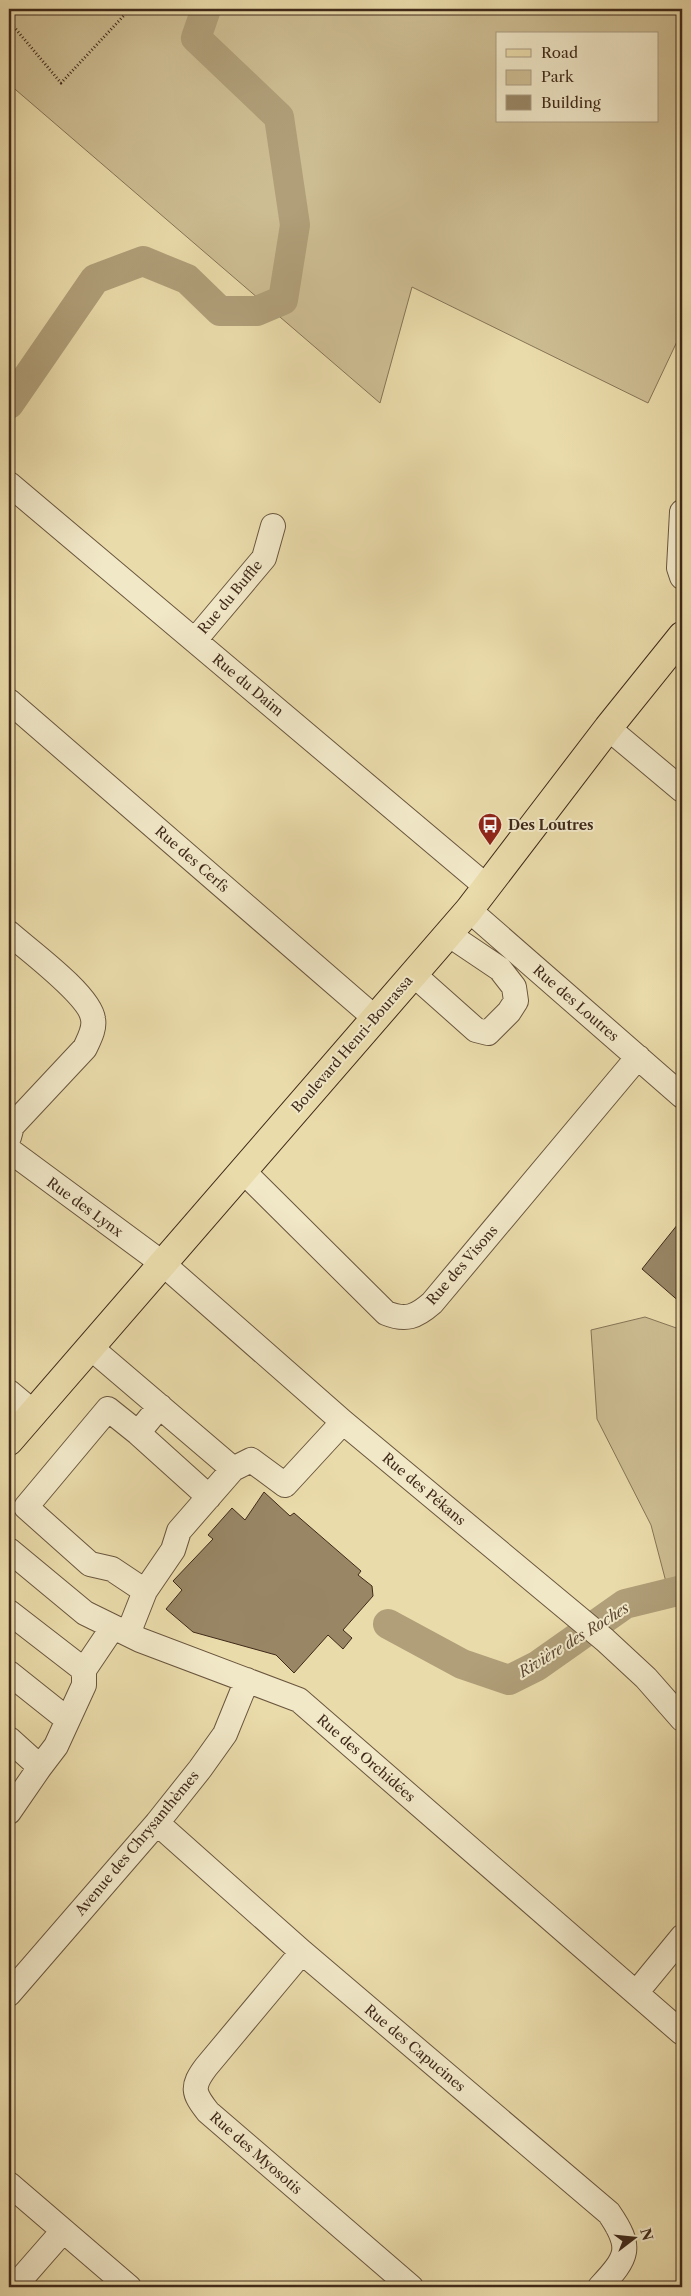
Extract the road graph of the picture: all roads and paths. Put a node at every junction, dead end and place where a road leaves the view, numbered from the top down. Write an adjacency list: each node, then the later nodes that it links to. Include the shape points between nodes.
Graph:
1 (130, 9): 2 (path, via 61,83)
2 (9, 21)
3 (9, 484): 8 (street, Rue du Daim)
4 (682, 512): 6 (street, via 679,568)
5 (273, 526): 8 (street, Rue du Buffle, via 264,558)
6 (682, 577)
7 (682, 636): 10 (main road, Boulevard Henri-Bourassa)
8 (195, 640): 12 (street, Rue du Daim)
9 (9, 701): 17 (street, Rue des Cerfs)
10 (608, 728): 11 (street); 12 (main road, Boulevard Henri-Bourassa)
11 (682, 790)
12 (487, 887): 13 (main road, Boulevard Henri-Bourassa)
13 (469, 910): 15 (main road, Boulevard Henri-Bourassa); 18 (street, Rue des Loutres)
14 (9, 933): 20 (street, via 74,989 88,1004 93,1018 92,1033 85,1048 12,1126)
15 (448, 934): 16 (main road, Boulevard Henri-Bourassa); 16 (street, via 500,969 514,986 516,1001 509,1012 488,1033 476,1030)
16 (413, 974): 17 (main road, Boulevard Henri-Bourassa)
17 (375, 1018): 22 (main road, Boulevard Henri-Bourassa)
18 (638, 1057): 19 (street, Rue des Loutres); 22 (street, Rue des Visons, via 432,1303 412,1317 399,1318 386,1313)
19 (682, 1096)
20 (9, 1137)
21 (9, 1150): 23 (street, Rue des Lynx)
22 (243, 1171): 23 (main road, Boulevard Henri-Bourassa)
23 (162, 1263): 24 (main road, Boulevard Henri-Bourassa); 28 (street, Rue des Pékans)
24 (90, 1347): 26 (street); 27 (main road, Boulevard Henri-Bourassa)
25 (9, 1392): 27 (street)
26 (160, 1406): 29 (street); 31 (street)
27 (33, 1412): 30 (main road, Boulevard Henri-Bourassa)
28 (342, 1422): 31 (street, via 285,1485 251,1460); 40 (street, Rue des Pékans, via 605,1640 646,1678)
29 (138, 1433): 32 (street); 34 (street, via 108,1409 26,1508 90,1564 112,1569)
30 (9, 1440)
31 (233, 1469): 32 (street)
32 (209, 1497): 34 (street, via 179,1531 173,1550)
33 (9, 1550): 36 (street, Rue des Orchidées, via 85,1613)
34 (145, 1591): 36 (street)
35 (9, 1612): 37 (street)
36 (121, 1631): 37 (street); 39 (street, Rue des Orchidées)
37 (84, 1670): 41 (street, via 84,1686)
38 (9, 1673): 41 (street)
39 (247, 1680): 45 (street, Avenue des Chrysanthèmes, via 225,1734); 48 (street, Rue des Orchidées, via 299,1700)
40 (682, 1719)
41 (68, 1720): 43 (street, via 56,1746)
42 (9, 1739): 43 (street)
43 (40, 1767): 44 (street)
44 (9, 1812)
45 (157, 1823): 47 (street, Rue des Capucines); 49 (street, Avenue des Chrysanthèmes)
46 (682, 1937): 48 (street)
47 (302, 1952): 55 (street, Rue des Myosotis, via 206,2067 194,2088 198,2100 208,2112); 56 (street, Rue des Capucines, via 609,2213 625,2240 624,2256)
48 (636, 1993): 50 (street, Rue des Orchidées)
49 (9, 1994)
50 (682, 2033)
51 (9, 2184): 52 (street)
52 (63, 2231): 53 (street); 54 (street)
53 (14, 2287)
54 (129, 2287)
55 (411, 2287)
56 (600, 2287)

